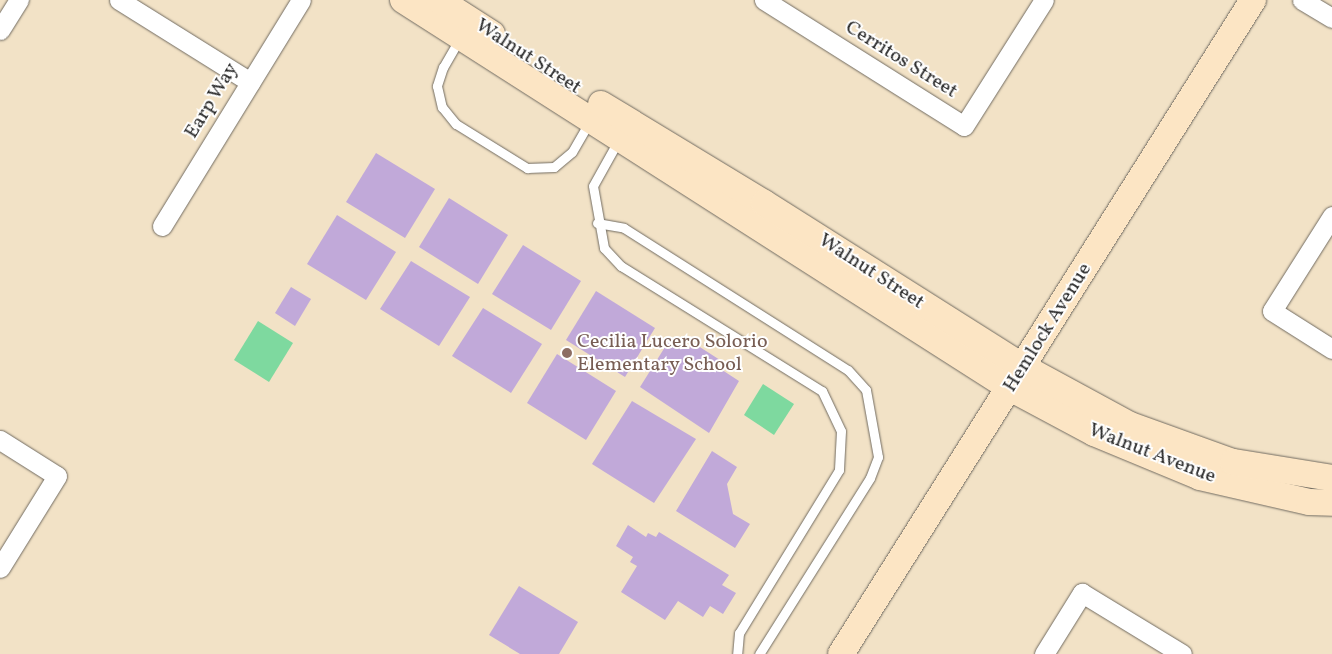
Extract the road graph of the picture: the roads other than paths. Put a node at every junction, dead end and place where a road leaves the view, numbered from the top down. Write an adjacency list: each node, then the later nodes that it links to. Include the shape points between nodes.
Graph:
1 (19, 0): 11 (street)
2 (119, 0): 13 (street)
3 (301, 0): 13 (street, Earp Way)
4 (403, 0): 12 (street, Walnut Street)
5 (439, 0): 14 (street, Walnut Street)
6 (764, 0): 7 (street, Cerritos Street, via 964,126)
7 (1044, 0)
8 (1254, 0): 19 (street, Hemlock Avenue)
9 (1302, 0): 10 (street)
10 (1332, 18)
11 (0, 30)
12 (461, 36): 14 (street, Walnut Street); 14 (lane, via 443,67 437,86 442,107 456,124 527,168 554,167)
13 (250, 82): 17 (street, Earp Way)
14 (609, 125): 16 (lane, via 593,186); 19 (street, Walnut Street)
15 (1332, 216): 18 (street, via 1272,311)
16 (597, 222): 24 (lane, via 604,248 621,266 822,391 841,431 839,470 739,632); 25 (lane, via 624,228 848,370 866,390 878,457 870,478)
17 (162, 226)
18 (1332, 349)
19 (1017, 378): 21 (street, Walnut Street, via 1130,425 1233,462); 22 (street, Walnut Avenue, via 1094,433 1200,477 1309,502); 26 (street, Hemlock Avenue)
20 (0, 440): 23 (street, via 57,476)
21 (1332, 478)
22 (1332, 503)
23 (0, 568)
24 (737, 654)
25 (759, 654)
26 (841, 654)
27 (1044, 654): 28 (street, via 1082,593)
28 (1182, 654)

